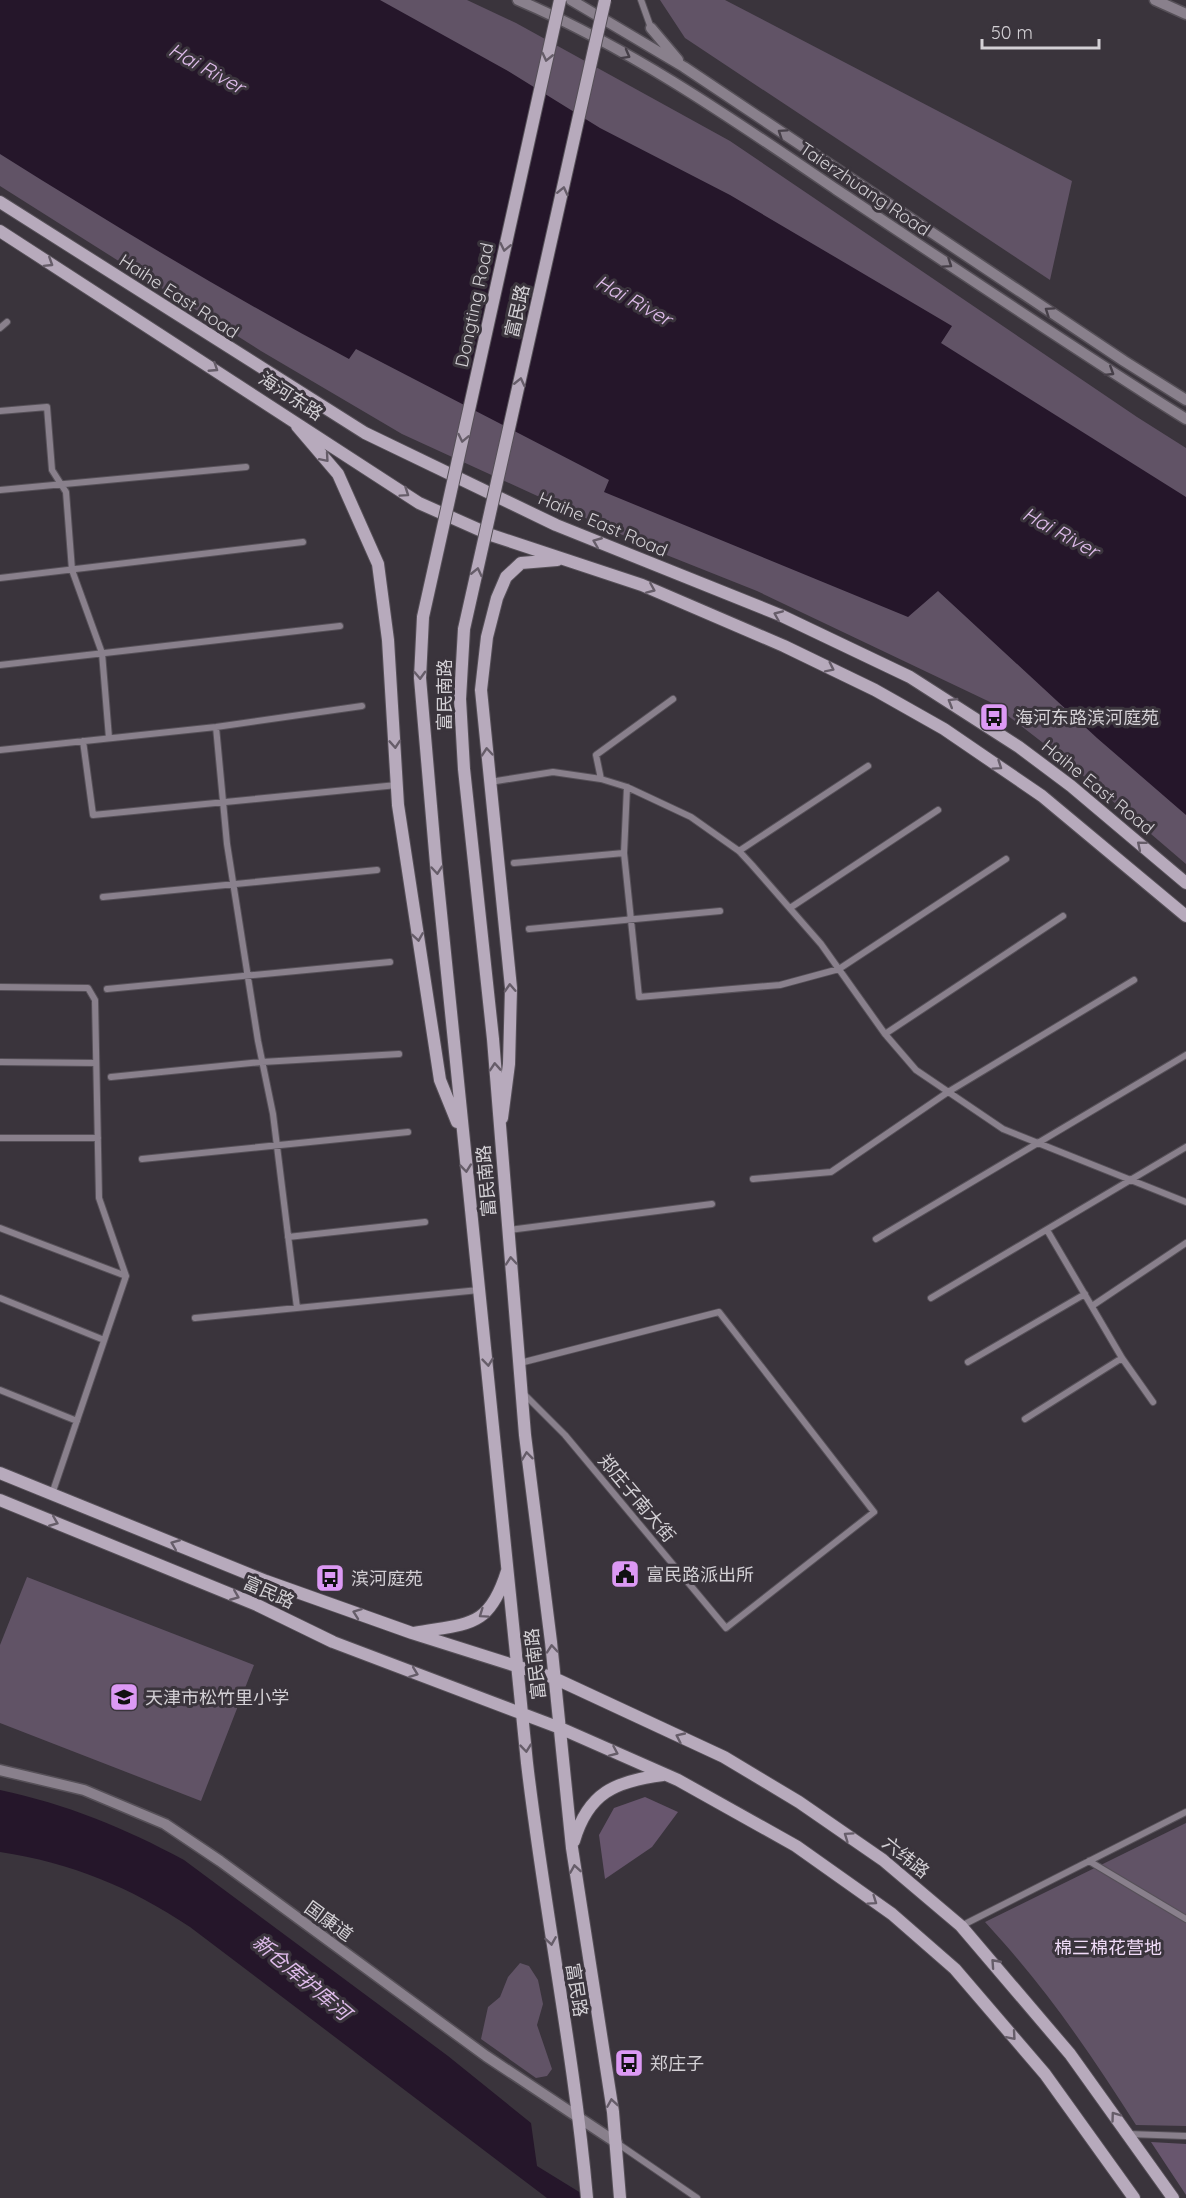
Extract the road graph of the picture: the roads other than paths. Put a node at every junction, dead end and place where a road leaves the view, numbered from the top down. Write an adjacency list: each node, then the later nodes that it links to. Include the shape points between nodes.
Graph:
1 (518, 0): 17 (street, Taierzhuang Road, one-way to 17, via 567,21 676,83)
2 (560, 0): 25 (main road, Dongting Road, one-way to 25, bridge)
3 (571, 0): 9 (street, Taierzhuang Road)
4 (605, 0): 27 (main road, 富民路, one-way to 4, bridge)
5 (641, 0): 8 (street)
6 (1155, 0): 7 (street)
7 (1186, 14)
8 (651, 28): 9 (street)
9 (684, 67): 14 (street, Taierzhuang Road, one-way to 9)
10 (0, 202): 49 (main road, Haihe East Road, one-way to 10, via 1028,753 910,677 780,615 556,525 365,433)
11 (0, 231): 16 (main road, 海河东路, one-way to 16)
12 (7, 322): 13 (street)
13 (0, 328)
14 (1186, 400)
15 (0, 411): 19 (street, via 47,408 52,470)
16 (286, 414): 22 (main road, 海河东路, one-way to 22, via 419,503 491,535); 39 (main road, one-way to 39, via 339,474 378,564 388,640)
17 (1186, 419)
18 (246, 467): 19 (street)
19 (61, 484): 20 (street); 23 (street, via 66,492)
20 (0, 490)
21 (303, 542): 23 (street)
22 (576, 562): 38 (main road, one-way to 22, via 482,690 487,637 497,598 506,577 521,564 540,560); 54 (main road, one-way to 54, via 642,585 784,646 876,690 935,724 1042,796)
23 (72, 570): 24 (street); 28 (street)
24 (0, 578)
25 (423, 617): 73 (main road, 富民南路, one-way to 73, via 420,678)
26 (340, 626): 28 (street)
27 (464, 629): 71 (main road, 富民南路, one-way to 27, via 464,769 460,699)
28 (102, 653): 29 (street); 33 (street)
29 (0, 665)
30 (673, 699): 37 (street, via 596,754)
31 (362, 706): 32 (street)
32 (216, 727): 33 (street); 41 (street)
33 (110, 738): 34 (street)
34 (83, 741): 35 (street); 41 (street, via 93,815)
35 (0, 750)
36 (868, 766): 43 (street)
37 (601, 779): 38 (street, via 553,772); 40 (street)
38 (489, 782): 71 (main road, one-way to 38, via 506,1103 511,988)
39 (397, 785): 41 (street); 73 (main road, one-way to 73, via 440,1080)
40 (627, 786): 43 (street, via 691,817); 44 (street)
41 (224, 804): 48 (street)
42 (938, 810): 51 (street)
43 (739, 851): 51 (street)
44 (624, 853): 46 (street); 55 (street)
45 (1006, 859): 58 (street)
46 (514, 863)
47 (377, 870): 48 (street)
48 (233, 883): 50 (street); 59 (street)
49 (1186, 883)
50 (103, 897)
51 (790, 908): 58 (street)
52 (720, 911): 55 (street)
53 (1063, 916): 63 (street)
54 (1186, 916)
55 (631, 919): 56 (street); 58 (street, via 639,997 780,985)
56 (529, 929)
57 (390, 962): 59 (street)
58 (839, 969): 63 (street)
59 (247, 974): 62 (street); 67 (street)
60 (1134, 980): 70 (street)
61 (0, 987): 68 (street, via 88,987 95,1000)
62 (107, 989)
63 (885, 1034): 70 (street, via 916,1070)
64 (399, 1054): 67 (street)
65 (1186, 1055): 76 (street)
66 (0, 1062): 68 (street)
67 (262, 1062): 69 (street); 77 (street)
68 (96, 1063): 75 (street)
69 (111, 1077)
70 (948, 1092): 76 (street, via 1003,1129); 80 (street, via 831,1172)
71 (499, 1130): 86 (main road, 富民南路)
72 (408, 1132): 77 (street)
73 (462, 1136): 92 (main road, 富民南路, one-way to 92)
74 (0, 1138): 75 (street)
75 (98, 1138): 91 (street, via 99,1198)
76 (1038, 1143): 81 (street); 89 (street)
77 (277, 1145): 79 (street); 88 (street)
78 (1186, 1147): 81 (street)
79 (142, 1159)
80 (753, 1179)
81 (1132, 1180): 82 (street); 87 (street)
82 (1186, 1202)
83 (712, 1204): 86 (street)
84 (425, 1222): 88 (street)
85 (0, 1228): 91 (street)
86 (509, 1230): 102 (main road, 富民南路, one-way to 86)
87 (1047, 1230): 93 (street); 95 (street)
88 (288, 1237): 97 (street)
89 (876, 1239)
90 (1186, 1243): 96 (street)
91 (126, 1276): 99 (street)
92 (480, 1290): 97 (street); 111 (main road, 富民南路, one-way to 111)
93 (1085, 1294): 96 (street); 101 (street)
94 (0, 1298): 99 (street)
95 (931, 1298)
96 (1092, 1306): 100 (street)
97 (297, 1308): 98 (street)
98 (195, 1318)
99 (104, 1340): 107 (street)
100 (1122, 1358): 105 (street); 106 (street)
101 (968, 1362)
102 (519, 1363): 104 (main road, 富民南路); 104 (street, 郑庄子南大街, via 719,1312 874,1512 726,1628 565,1435)
103 (0, 1390): 107 (street)
104 (521, 1392): 114 (main road, 富民南路, one-way to 104)
105 (1153, 1402)
106 (1024, 1419)
107 (77, 1420): 109 (street)
108 (0, 1473): 109 (main road, 富民路)
109 (52, 1494): 112 (main road, 富民路, one-way to 109, via 266,1581)
110 (0, 1500): 115 (main road, 富民路, one-way to 115, via 257,1605 333,1642)
111 (509, 1564): 112 (main road, one-way to 112, via 493,1607 477,1620); 113 (main road, 富民路)
112 (412, 1633): 113 (main road, 富民路)
113 (518, 1666): 114 (main road, 六纬路); 115 (main road, 富民路)
114 (554, 1678): 116 (main road, 富民南路); 123 (main road, 六纬路, one-way to 114, via 883,1860 789,1796 723,1757)
115 (522, 1715): 116 (main road); 124 (main road, 富民路, one-way to 124, via 540,1876)
116 (560, 1728): 118 (main road, one-way to 118); 120 (main road, 富民路)
117 (0, 1770): 124 (street, 国康道, via 84,1790 165,1824 486,2056)
118 (665, 1775): 120 (main road, via 626,1783 593,1801 580,1818); 131 (main road, one-way to 131, via 796,1846 892,1914 954,1968 1045,2074)
119 (1186, 1812): 121 (street)
120 (572, 1848): 127 (main road, 富民路, one-way to 120)
121 (1089, 1861): 122 (street); 123 (street)
122 (1186, 1919)
123 (962, 1926): 125 (main road, 六纬路, one-way to 123, via 1070,2054)
124 (579, 2117): 127 (street, 国康道); 128 (main road, 富民路)
125 (1128, 2134): 126 (street); 132 (main road, 六纬路)
126 (1186, 2136)
127 (617, 2143): 129 (main road, 富民路); 130 (street)
128 (588, 2198)
129 (620, 2198)
130 (697, 2198)
131 (1134, 2198)
132 (1173, 2198)

